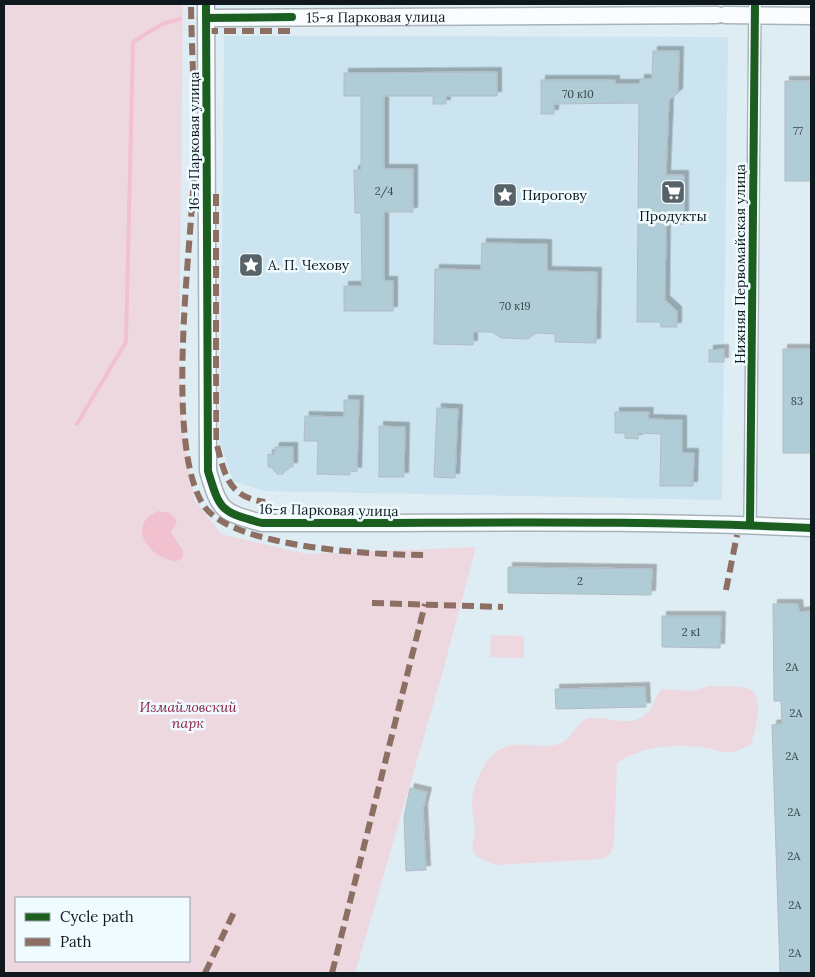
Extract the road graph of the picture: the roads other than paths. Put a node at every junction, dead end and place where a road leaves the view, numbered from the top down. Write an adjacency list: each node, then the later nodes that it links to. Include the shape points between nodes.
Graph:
1 (258, 4): 5 (main road)
2 (755, 10): 4 (main road, 15-я Парковая улица); 5 (main road, 15-я Парковая улица, via 721,15); 6 (street, Нижняя Первомайская улица)
3 (206, 11): 5 (main road, 15-я Парковая улица); 6 (main road, 16-я Парковая улица, via 208,471 217,502 233,516 262,524)
4 (811, 16)
5 (274, 17)
6 (750, 525): 7 (main road, 16-я Парковая улица)
7 (811, 528)

